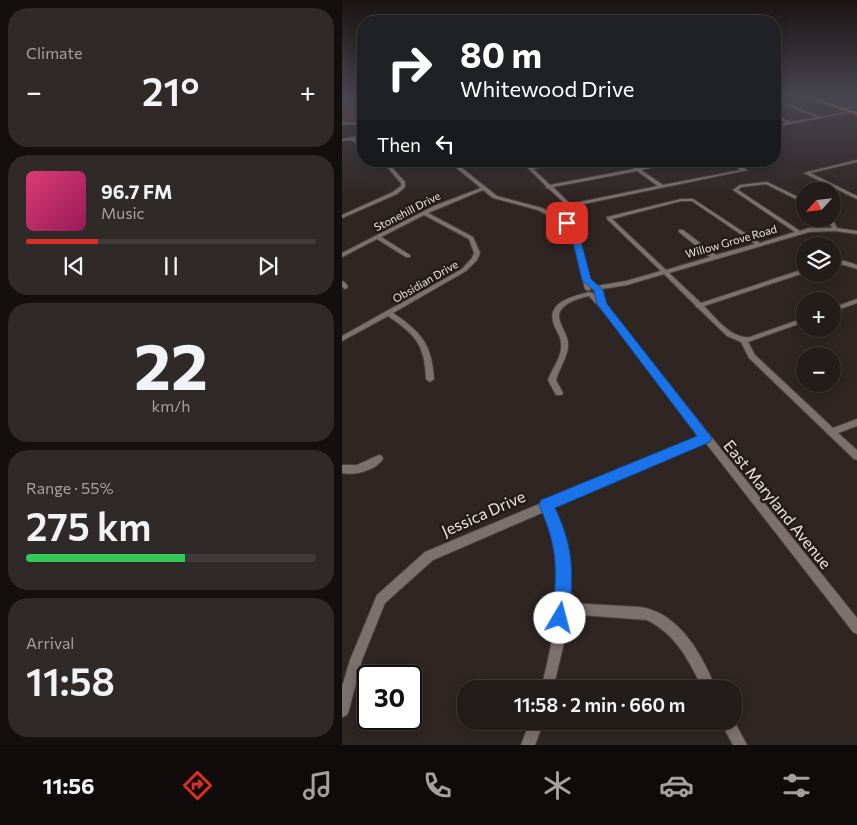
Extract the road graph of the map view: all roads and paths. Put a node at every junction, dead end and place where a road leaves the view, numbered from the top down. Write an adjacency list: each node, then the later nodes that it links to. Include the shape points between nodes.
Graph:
1 (357, 138): 2 (street)
2 (352, 139): 3 (street); 4 (street)
3 (342, 140)
4 (357, 142)
5 (856, 161): 6 (street)
6 (846, 164): 14 (street); 20 (street, via 806,173)
7 (389, 167): 22 (street, via 403,186 395,193)
8 (457, 167): 18 (street)
9 (536, 167): 13 (street)
10 (634, 167): 15 (street)
11 (648, 167): 15 (street)
12 (739, 167): 17 (street, via 744,170)
13 (530, 168): 16 (street)
14 (856, 168)
15 (637, 169): 16 (street); 17 (street)
16 (548, 187): 17 (street, via 569,206)
17 (662, 187)
18 (482, 189): 21 (street, Stonehill Drive); 36 (street, via 504,201 552,213 567,223 575,234)
19 (796, 197): 25 (street, via 764,182 735,190)
20 (856, 198)
21 (424, 213): 27 (street, Stonehill Drive); 40 (street, Obsidian Drive, via 471,238 477,253 475,259 464,270)
22 (342, 217)
23 (835, 229): 25 (street, Willow Grove Road); 26 (street, Willow Grove Road)
24 (681, 230): 31 (street)
25 (800, 232): 28 (street, Willow Grove Road)
26 (856, 233)
27 (378, 237): 29 (street, Stonehill Drive); 30 (street)
28 (758, 244): 31 (street, Willow Grove Road); 34 (street, via 692,200 609,218)
29 (342, 255)
30 (408, 256)
31 (714, 258): 34 (street, Willow Grove Road)
32 (841, 263): 33 (street)
33 (856, 268)
34 (664, 272): 36 (street, Willow Grove Road); 38 (street)
35 (796, 274): 38 (street)
36 (592, 291): 45 (street, Willow Grove Road, via 559,307 555,314 565,342 552,380); 48 (street, East Maryland Avenue)
37 (856, 301): 39 (street)
38 (698, 306): 43 (street, via 726,332)
39 (841, 307)
40 (388, 313): 42 (street, Obsidian Drive); 44 (street, via 421,339 430,362)
41 (796, 323): 43 (street)
42 (342, 339)
43 (744, 340): 47 (street, via 752,356)
44 (430, 379)
45 (559, 393)
46 (856, 422): 47 (street)
47 (832, 432): 49 (street)
48 (706, 438): 52 (street); 54 (street, East Maryland Avenue)
49 (856, 456)
50 (380, 459): 51 (street, via 348,471)
51 (342, 469)
52 (546, 505): 53 (street, Jessica Drive, via 563,550); 57 (street, Jessica Drive, via 429,556 380,599)
53 (562, 608): 55 (street, Jessica Drive); 56 (street, via 648,614 659,619 679,635)
54 (856, 628)
55 (549, 680)
56 (705, 680)
57 (342, 710)
58 (534, 730): 60 (street)
59 (732, 730): 61 (street)
60 (528, 745)
61 (740, 745)

